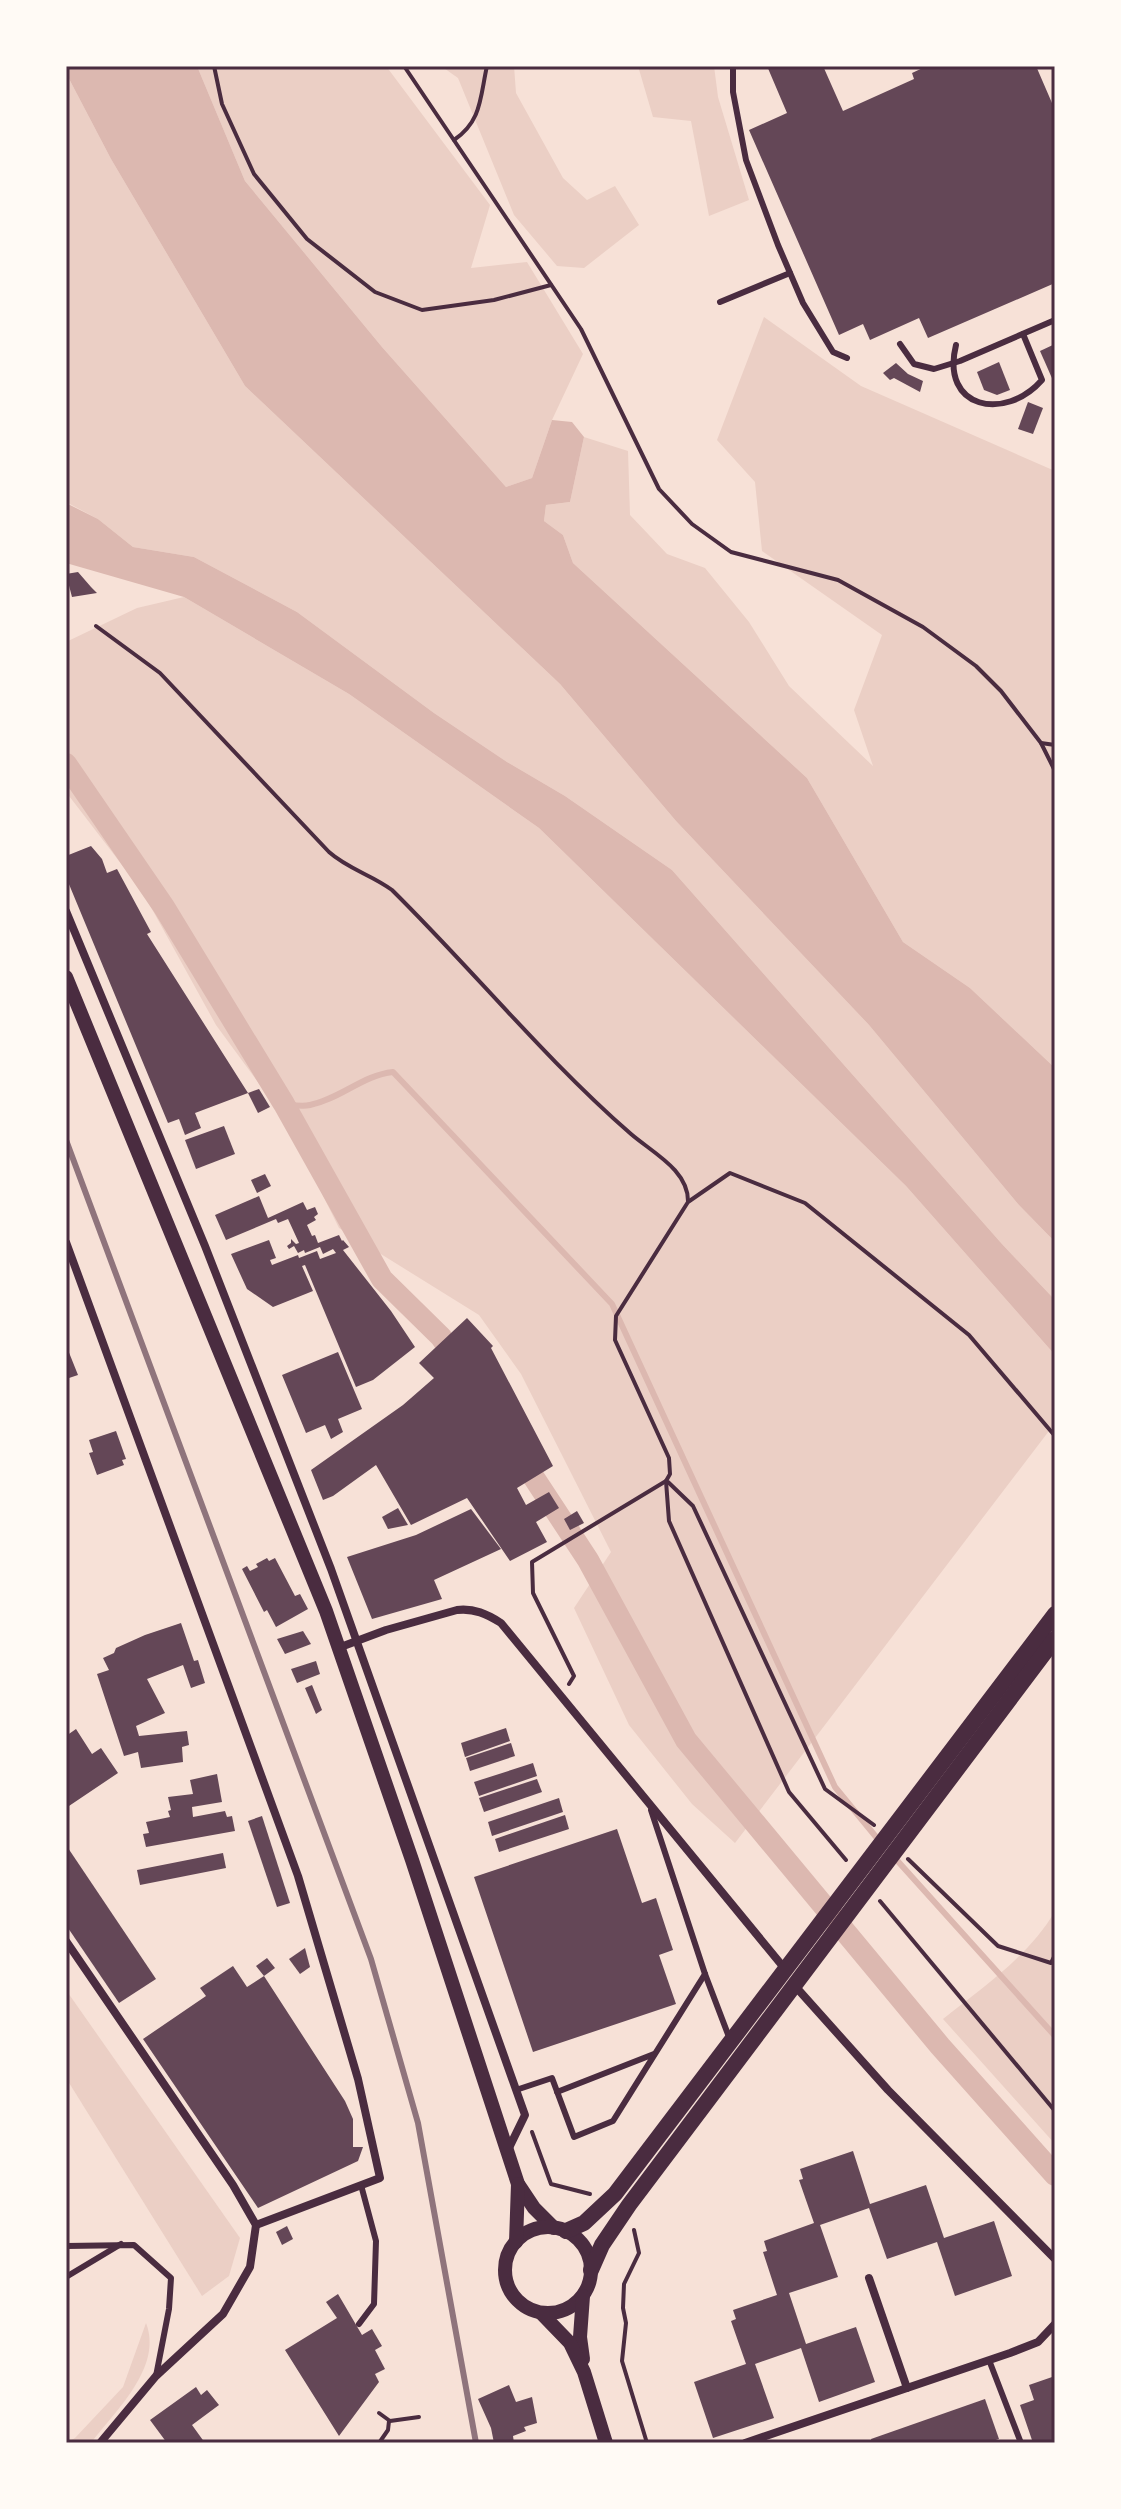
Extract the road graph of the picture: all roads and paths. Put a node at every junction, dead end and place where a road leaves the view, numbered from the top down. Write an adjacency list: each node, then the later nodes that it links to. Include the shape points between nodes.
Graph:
1 (214, 66): 7 (path, via 222,104 254,174 307,239 375,292 422,310)
2 (404, 66): 5 (path)
3 (487, 66): 5 (path, via 479,111 468,131)
4 (733, 66): 6 (lane, via 746,160)
5 (454, 140): 7 (path)
6 (790, 273): 8 (lane); 13 (lane, via 833,352)
7 (551, 285): 15 (path, via 581,329 659,489 692,524 731,552 838,580 923,627 976,666)
8 (720, 302)
9 (1055, 320): 10 (lane)
10 (1023, 334): 11 (lane, via 934,369 914,364); 12 (lane, via 1042,380 1033,391 1001,405 968,398 953,374)
11 (900, 344)
12 (956, 345)
13 (847, 358)
14 (96, 626): 20 (path, via 160,673 332,854 392,890 550,1058 679,1174)
15 (1041, 743): 16 (path); 17 (path)
16 (1055, 745)
17 (1055, 771)
18 (66, 911): 26 (street, via 205,1246)
19 (66, 977): 27 (street)
20 (688, 1202): 22 (path, via 730,1173 805,1203 969,1335); 23 (path, via 616,1316 615,1339 669,1458)
21 (66, 1242): 47 (street, via 298,1876 358,2079 380,2178)
22 (1055, 1436)
23 (666, 1481): 28 (path, via 532,1562 533,1593 574,1676); 30 (path, via 693,1506 825,1789); 32 (path, via 669,1521 789,1792)
24 (1055, 1614): 36 (main road)
25 (1055, 1639): 38 (main road)
26 (357, 1641): 27 (street); 28 (street, via 446,1612 479,1611 510,1632); 41 (street)
27 (338, 1648): 45 (street)
28 (562, 1696): 29 (street)
29 (649, 1803): 36 (street); 37 (lane)
30 (885, 1832)
31 (904, 1854): 35 (path, via 998,1946 1051,1963)
32 (850, 1865)
33 (871, 1890): 43 (path)
34 (66, 1941): 50 (street)
35 (1055, 1955)
36 (785, 1969): 39 (main road)
37 (705, 1974): 39 (lane); 40 (lane)
38 (794, 1986): 49 (main road); 55 (street)
39 (731, 2041): 48 (main road)
40 (656, 2054): 42 (lane); 42 (lane, via 613,2121 574,2137)
41 (516, 2090): 42 (lane, via 552,2078); 45 (street, via 525,2115)
42 (557, 2092)
43 (1055, 2111)
44 (535, 2138): 48 (path, via 551,2184)
45 (508, 2150): 46 (street)
46 (518, 2184): 51 (street, via 534,2208); 52 (street)
47 (361, 2185): 50 (street); 61 (lane, via 376,2241 374,2304)
48 (608, 2201): 51 (main road, via 584,2223)
49 (624, 2213): 56 (main road); 73 (path, via 630,2217 639,2253 624,2284 622,2361)
50 (256, 2225): 65 (street, via 250,2267 223,2314)
51 (560, 2229): 52 (street, via 535,2229); 56 (street, via 587,2251)
52 (516, 2242): 60 (street, via 506,2262 508,2284 520,2303)
53 (125, 2243): 54 (lane); 57 (lane); 65 (lane, via 171,2278)
54 (66, 2246)
55 (1055, 2259)
56 (591, 2270): 59 (street)
57 (66, 2277)
58 (869, 2278): 66 (street)
59 (583, 2296): 60 (street, via 564,2310); 64 (street)
60 (541, 2313): 64 (street, via 570,2343)
61 (359, 2324)
62 (1055, 2324): 63 (street, via 1038,2342)
63 (989, 2360): 66 (street); 75 (lane)
64 (584, 2372): 72 (street)
65 (156, 2376): 70 (street)
66 (907, 2388): 74 (street)
67 (379, 2413): 69 (path)
68 (419, 2417): 69 (path)
69 (389, 2421): 71 (path)
70 (100, 2443)
71 (379, 2443)
72 (606, 2443)
73 (647, 2443)
74 (745, 2443)
75 (1021, 2443)

